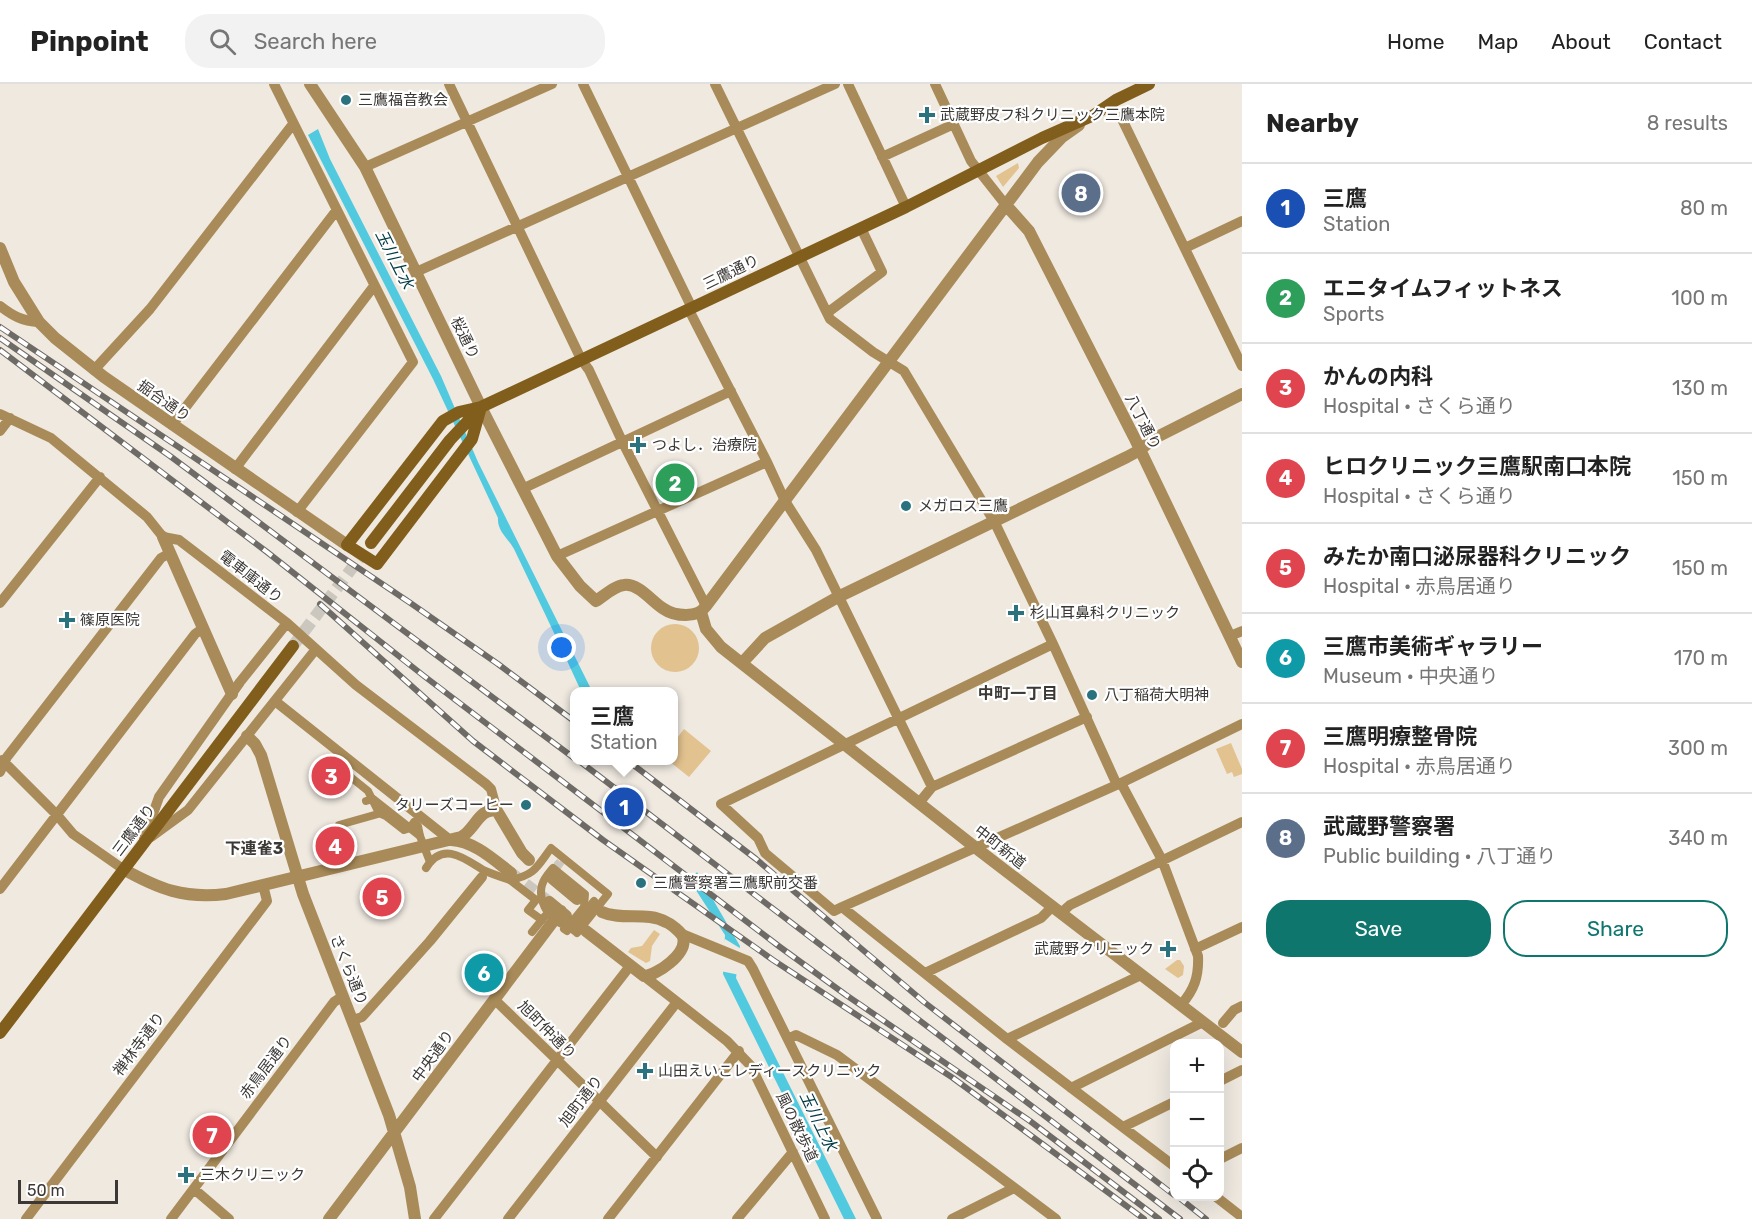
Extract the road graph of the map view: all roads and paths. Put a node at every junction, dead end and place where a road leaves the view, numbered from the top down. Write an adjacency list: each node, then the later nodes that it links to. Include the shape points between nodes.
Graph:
1 (274, 84): 14 (street)
2 (310, 84): 18 (street, 桜通り)
3 (449, 84): 13 (street)
4 (552, 84): 13 (street)
5 (583, 84): 20 (street)
6 (715, 84): 16 (street)
7 (835, 84): 16 (street)
8 (848, 84): 17 (street)
9 (935, 84): 15 (street)
10 (1149, 84): 11 (main road, 三鷹通り)
11 (1094, 115): 19 (main road, 三鷹通り); 21 (street, via 1062,137)
12 (1120, 115): 28 (street)
13 (467, 122): 18 (street); 25 (street)
14 (293, 124): 23 (street); 39 (street, via 150,309)
15 (954, 124): 17 (street); 19 (street)
16 (737, 128): 20 (street); 29 (street)
17 (882, 157): 22 (street)
18 (365, 167): 30 (street, 桜通り)
19 (979, 171): 21 (street); 22 (main road, 三鷹通り)
20 (628, 176): 25 (street); 33 (street)
21 (1005, 204): 37 (street); 47 (street, 八丁通り, via 1029,231)
22 (906, 207): 26 (main road, 三鷹通り)
23 (336, 211): 31 (street); 44 (street)
24 (1242, 221): 28 (street)
25 (517, 225): 30 (street); 36 (street)
26 (861, 228): 29 (main road, 三鷹通り); 34 (street, via 882,272)
27 (0, 248): 35 (street, 掘合通り, via 14,282)
28 (1185, 248): 38 (street)
29 (798, 257): 33 (main road, 三鷹通り); 34 (street)
30 (416, 272): 42 (street, 桜通り)
31 (374, 286): 49 (street); 54 (street, via 413,362)
32 (0, 306): 35 (street, via 24,321)
33 (691, 309): 36 (main road, 三鷹通り); 40 (street)
34 (827, 313): 37 (street)
35 (39, 322): 39 (street, 掘合通り)
36 (581, 359): 42 (main road, 三鷹通り); 46 (street)
37 (889, 362): 52 (street); 55 (street, via 903,371)
38 (1242, 366)
39 (94, 370): 44 (street, 掘合通り)
40 (731, 391): 46 (street); 48 (street)
41 (1242, 394): 47 (street, via 1153,439)
42 (481, 407): 51 (street, 桜通り); 57 (main road, 三鷹通り, via 450,440); 58 (main road, via 443,421); 58 (main road, via 472,440 377,564)
43 (5, 416): 45 (street); 50 (street, via 51,438)
44 (172, 425): 49 (street, 掘合通り)
45 (0, 431)
46 (622, 441): 51 (street); 53 (street)
47 (1140, 450): 55 (street); 67 (street, 八丁通り)
48 (767, 462): 52 (street); 53 (street)
49 (235, 469): 54 (street, 掘合通り)
50 (100, 477): 56 (street, via 147,517); 62 (street)
51 (522, 489): 60 (street, 桜通り)
52 (785, 501): 61 (street, via 816,550); 63 (street)
53 (658, 511): 60 (street); 63 (street)
54 (297, 512): 58 (street, 掘合通り)
55 (994, 523): 61 (street); 68 (street)
56 (163, 537): 59 (street); 64 (street, 電車庫通り, via 179,540)
57 (371, 543)
58 (347, 545)
59 (170, 553): 65 (street); 80 (street, via 160,558)
60 (557, 556): 63 (street, 桜通り, via 596,601 616,588 630,585 675,614 690,615)
61 (838, 597): 72 (street, via 765,638); 76 (street)
62 (0, 603)
63 (704, 609): 72 (street, 中町新道, via 706,629 712,639)
64 (287, 623): 70 (street, 電車庫通り); 73 (street)
65 (202, 629): 73 (street); 87 (street)
66 (1242, 631): 67 (street)
67 (1230, 636): 71 (street, 八丁通り)
68 (1053, 644): 75 (street); 76 (street)
69 (293, 646): 92 (main road, 三鷹通り)
70 (316, 649): 74 (street); 85 (street, 電車庫通り, via 365,692 486,784)
71 (1242, 662)
72 (742, 663): 79 (street, 中町新道)
73 (232, 694): 92 (street, via 159,797)
74 (276, 700): 78 (street); 91 (street)
75 (1087, 717): 82 (street); 83 (street)
76 (898, 718): 79 (street); 83 (street)
77 (1242, 724): 82 (street)
78 (247, 736): 92 (street, via 188,810); 98 (street, さくら通り, via 261,755)
79 (845, 744): 84 (street, 中町新道); 108 (street, via 721,804 758,838 775,862 834,911)
80 (2, 764): 87 (street)
81 (317, 772): 86 (street, bridge, via 337,765 368,791 369,800)
82 (1119, 784): 93 (street); 96 (street)
83 (932, 787): 84 (street)
84 (919, 803): 93 (street, 中町新道)
85 (497, 812): 90 (street, via 484,813); 95 (street)
86 (386, 814): 89 (street); 99 (street, bridge, via 420,836 428,865 445,853 462,856 485,871)
87 (57, 815): 97 (street, via 73,834); 103 (street)
88 (1242, 822): 96 (street)
89 (339, 825)
90 (468, 839): 91 (street); 99 (street)
91 (450, 840): 98 (street)
92 (143, 843): 97 (main road, 三鷹通り)
93 (976, 848): 108 (street); 109 (street, 中町新道)
94 (553, 849): 99 (street, bridge, via 530,874); 104 (street, bridge); 112 (street, bridge, via 608,894 577,933)
95 (529, 860)
96 (1162, 860): 109 (street); 117 (street)
97 (123, 868): 102 (street, via 161,888 192,896 226,894); 130 (main road, 三鷹通り)
98 (298, 876): 102 (street); 122 (street, さくら通り)
99 (511, 876): 104 (street, bridge)
100 (482, 877): 127 (street, via 362,1017)
101 (549, 879): 105 (street, bridge); 106 (street); 110 (street, bridge, via 541,893); 112 (street, bridge, via 553,868 585,894 584,907)
102 (263, 885): 152 (street, 禅林寺通り, via 267,901)
103 (0, 889)
104 (522, 889): 105 (street, bridge)
105 (531, 896): 110 (street, bridge, via 536,900 528,910)
106 (577, 899)
107 (594, 901): 112 (street)
108 (842, 907): 119 (street)
109 (1056, 910): 119 (street); 120 (street, 中町新道)
110 (546, 912): 112 (street); 115 (street)
111 (602, 912): 116 (street, via 656,918)
112 (567, 923): 123 (street, 中央通り)
113 (1242, 927): 117 (street)
114 (586, 931): 118 (street)
115 (532, 932)
116 (682, 934): 121 (street, via 681,949 671,962 660,972); 131 (street, via 748,961)
117 (1195, 949): 125 (street, via 1197,982)
118 (630, 966): 121 (street); 135 (street)
119 (925, 973): 132 (street)
120 (1141, 975): 125 (street, 中町新道); 132 (street)
121 (644, 976): 124 (street, 風の散歩道)
122 (343, 996): 127 (street, さくら通り); 149 (street, 赤鳥居通り, via 333,1002)
123 (494, 999): 135 (street, 旭町仲通り); 142 (street, 中央通り)
124 (677, 1002): 133 (street, 風の散歩道); 139 (street, 旭町通り)
125 (1181, 1005): 128 (street, 中町新道)
126 (1242, 1006): 129 (street)
127 (353, 1020): 142 (street, さくら通り)
128 (1203, 1022): 134 (street, 中町新道); 138 (street)
129 (1223, 1023)
130 (0, 1033)
131 (788, 1039): 148 (street, via 796,1035 837,1055); 162 (street)
132 (1007, 1039): 138 (street)
133 (739, 1051): 144 (street, 風の散歩道, via 751,1066); 145 (street)
134 (1242, 1052)
135 (557, 1060): 139 (street, 旭町仲通り); 157 (street)
136 (1242, 1070): 137 (street)
137 (1224, 1079)
138 (1071, 1088): 141 (street)
139 (600, 1102): 145 (street, 旭町仲通り); 158 (street, 旭町通り)
140 (1170, 1104): 141 (street)
141 (1123, 1127): 147 (street)
142 (394, 1132): 155 (street, 中央通り); 156 (street, さくら通り)
143 (1242, 1148): 146 (street)
144 (793, 1152): 160 (street); 161 (street, 風の散歩道)
145 (657, 1157): 159 (street)
146 (1224, 1157)
147 (1170, 1163)
148 (1014, 1188): 163 (street); 164 (street)
149 (194, 1189): 153 (street, 赤鳥居通り); 154 (street)
150 (1220, 1201): 151 (street)
151 (1242, 1217)
152 (26, 1219)
153 (171, 1219)
154 (229, 1219)
155 (328, 1219)
156 (415, 1219)
157 (434, 1219)
158 (508, 1219)
159 (608, 1219)
160 (737, 1219)
161 (825, 1219)
162 (876, 1219)
163 (952, 1219)
164 (1056, 1219)

